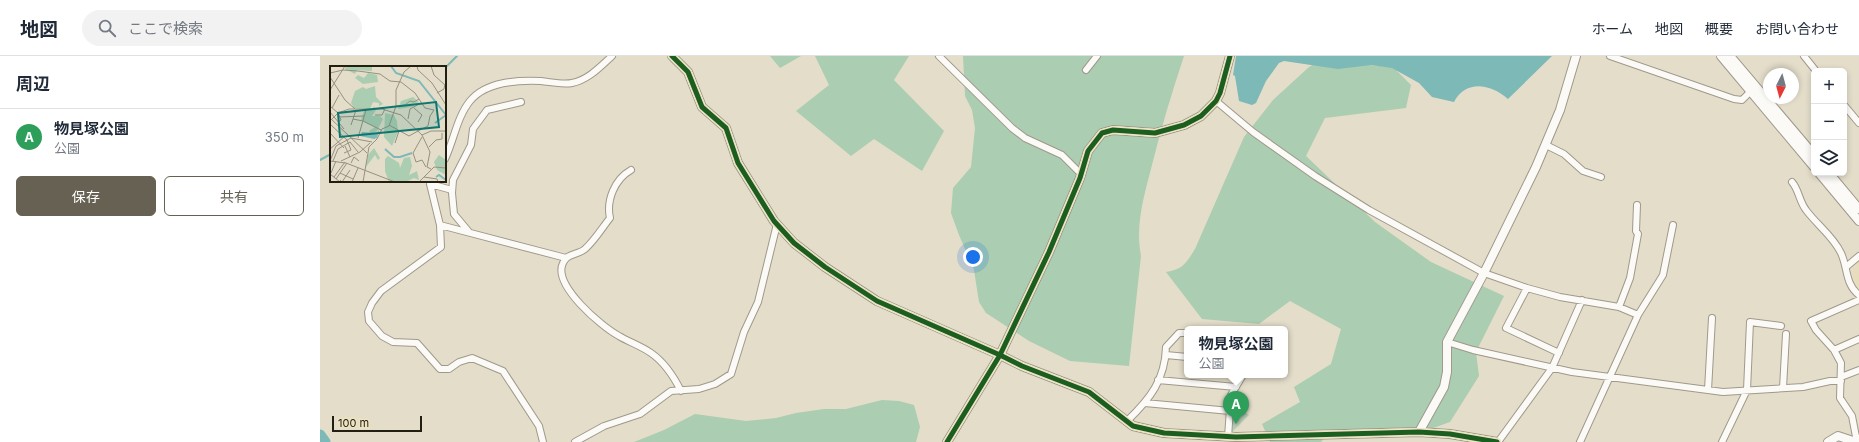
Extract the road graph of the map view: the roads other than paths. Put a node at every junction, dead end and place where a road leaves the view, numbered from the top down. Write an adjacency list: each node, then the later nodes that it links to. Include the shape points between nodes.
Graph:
1 (612, 56): 20 (street, via 593,73 571,83 514,82 484,89 476,94 462,112)
2 (672, 56): 34 (street, via 688,72 702,107 726,128 738,163)
3 (938, 56): 23 (street, via 1012,128 1025,138 1062,155)
4 (1097, 56): 12 (street)
5 (1230, 56): 14 (street)
6 (1576, 56): 18 (street)
7 (1610, 56): 13 (street, via 1734,99 1742,100)
8 (1721, 56): 13 (street)
9 (1730, 56): 19 (street)
10 (1804, 56): 11 (street)
11 (1814, 68)
12 (1086, 70)
13 (1751, 91): 21 (street)
14 (1216, 101): 23 (street, via 1201,116 1184,125 1155,133 1113,130 1102,133 1088,151); 40 (street, via 1253,132 1315,176 1369,210)
15 (521, 102): 29 (street, via 488,110 479,119 473,129 462,165 453,180)
16 (1847, 109): 17 (street)
17 (1859, 123)
18 (1546, 145): 26 (street, via 1564,154 1583,171); 40 (street)
19 (1811, 151)
20 (446, 156)
21 (1811, 163)
22 (632, 170): 38 (street, via 618,180 607,207 610,218 584,250)
23 (1081, 174): 55 (street, via 1049,252)
24 (1822, 176): 32 (street)
25 (1832, 176): 31 (street)
26 (1600, 177)
27 (431, 182): 29 (street); 33 (street)
28 (1792, 182): 39 (street, via 1806,210 1833,240)
29 (452, 190): 36 (street, via 454,214)
30 (1637, 205): 45 (street, via 1638,234 1630,278)
31 (1859, 209)
32 (1859, 221)
33 (440, 224): 36 (street); 75 (street, via 441,247 381,292 368,312 369,321 382,336 393,342 416,343 440,369 449,369 459,362 472,358 503,371 539,426)
34 (777, 224): 55 (street, via 794,243 825,267 877,301); 68 (street, via 758,302 744,332 731,374 714,384)
35 (1672, 225): 46 (street, via 1662,276)
36 (469, 232): 38 (street)
37 (1859, 256): 39 (street)
38 (566, 258): 68 (street, via 562,264 562,274 567,288 577,302 618,336 652,353 674,377)
39 (1846, 267): 42 (street, via 1852,290)
40 (1484, 273): 41 (street); 52 (street)
41 (1527, 288): 43 (street); 54 (street, via 1506,328)
42 (1859, 295)
43 (1582, 300): 45 (street); 54 (street)
44 (1859, 300): 53 (street, via 1811,322)
45 (1619, 307): 46 (street)
46 (1638, 315): 61 (street)
47 (1712, 318): 66 (street)
48 (1781, 326): 67 (street, via 1750,322)
49 (1184, 333): 56 (street, via 1179,333 1166,347)
50 (1786, 334): 65 (street)
51 (1859, 339): 53 (street)
52 (1446, 342): 58 (street); 72 (street, via 1447,372 1444,387)
53 (1834, 350): 62 (street, via 1841,363)
54 (1559, 353): 58 (street)
55 (1000, 355): 71 (street, via 1089,392); 77 (street)
56 (1166, 355): 57 (street); 63 (street)
57 (1184, 357)
58 (1552, 368): 61 (street); 78 (street)
59 (1859, 370): 62 (street)
60 (1241, 378): 64 (street)
61 (1611, 378): 66 (street); 79 (street)
62 (1841, 379): 65 (street, via 1803,387); 82 (street, via 1840,398 1852,416)
63 (1158, 380): 64 (street); 69 (street)
64 (1236, 387): 70 (street, via 1231,396)
65 (1783, 388): 67 (street)
66 (1708, 390): 67 (street)
67 (1747, 390): 80 (street)
68 (681, 391): 76 (street, via 671,391 640,414 604,426)
69 (1145, 403): 70 (street); 71 (street)
70 (1230, 411): 73 (street)
71 (1128, 421): 73 (street, via 1133,426 1164,433)
72 (1419, 432): 73 (street); 78 (street)
73 (1228, 437)
74 (1859, 439): 82 (street)
75 (543, 442)
76 (575, 442)
77 (947, 442)
78 (1497, 442)
79 (1580, 442)
80 (1722, 442)
81 (1828, 442): 82 (street, via 1838,436)
82 (1857, 442)

